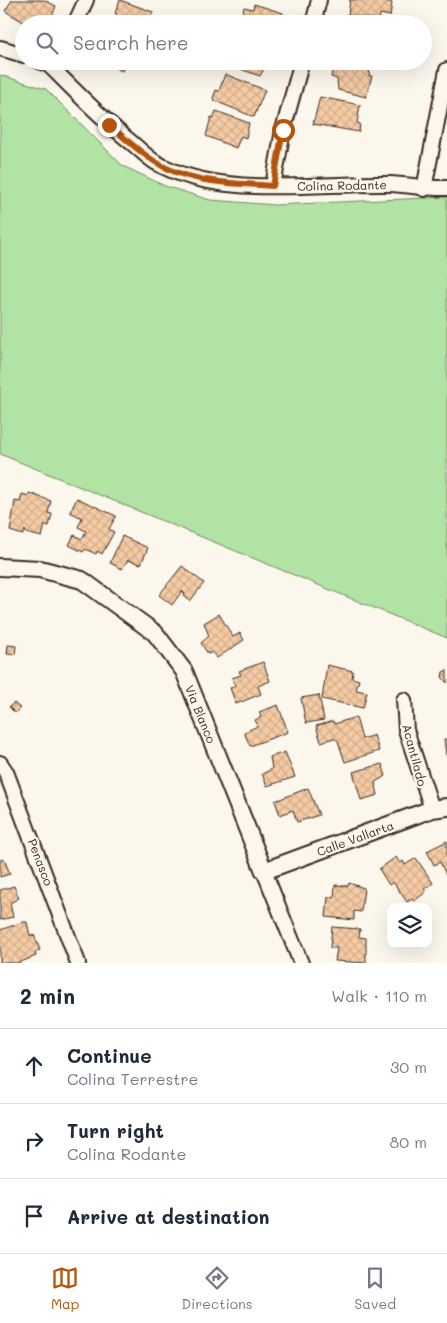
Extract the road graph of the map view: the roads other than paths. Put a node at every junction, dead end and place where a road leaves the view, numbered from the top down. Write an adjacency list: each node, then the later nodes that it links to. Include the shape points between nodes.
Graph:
1 (86, 0): 3 (street)
2 (319, 0): 4 (street)
3 (79, 15)
4 (315, 15)
5 (0, 48): 6 (street)
6 (15, 52)
7 (54, 70): 10 (street, Colina Rodante, via 109,125 155,162 179,173 210,181)
8 (300, 70): 10 (street, via 283,130)
9 (447, 70): 11 (street)
10 (273, 186): 11 (street, Colina Rodante, via 392,184)
11 (424, 188): 12 (street, Colina Rodante)
12 (447, 188)
13 (0, 567): 17 (street, Via Blanco, via 40,570 82,580 156,633 184,671)
14 (404, 700): 16 (street, Acantilado, via 406,730)
15 (0, 763): 18 (street, Penasco)
16 (439, 808): 17 (street, Calle Vallarta)
17 (264, 870): 19 (street, Via Blanco)
18 (78, 963)
19 (301, 963)

